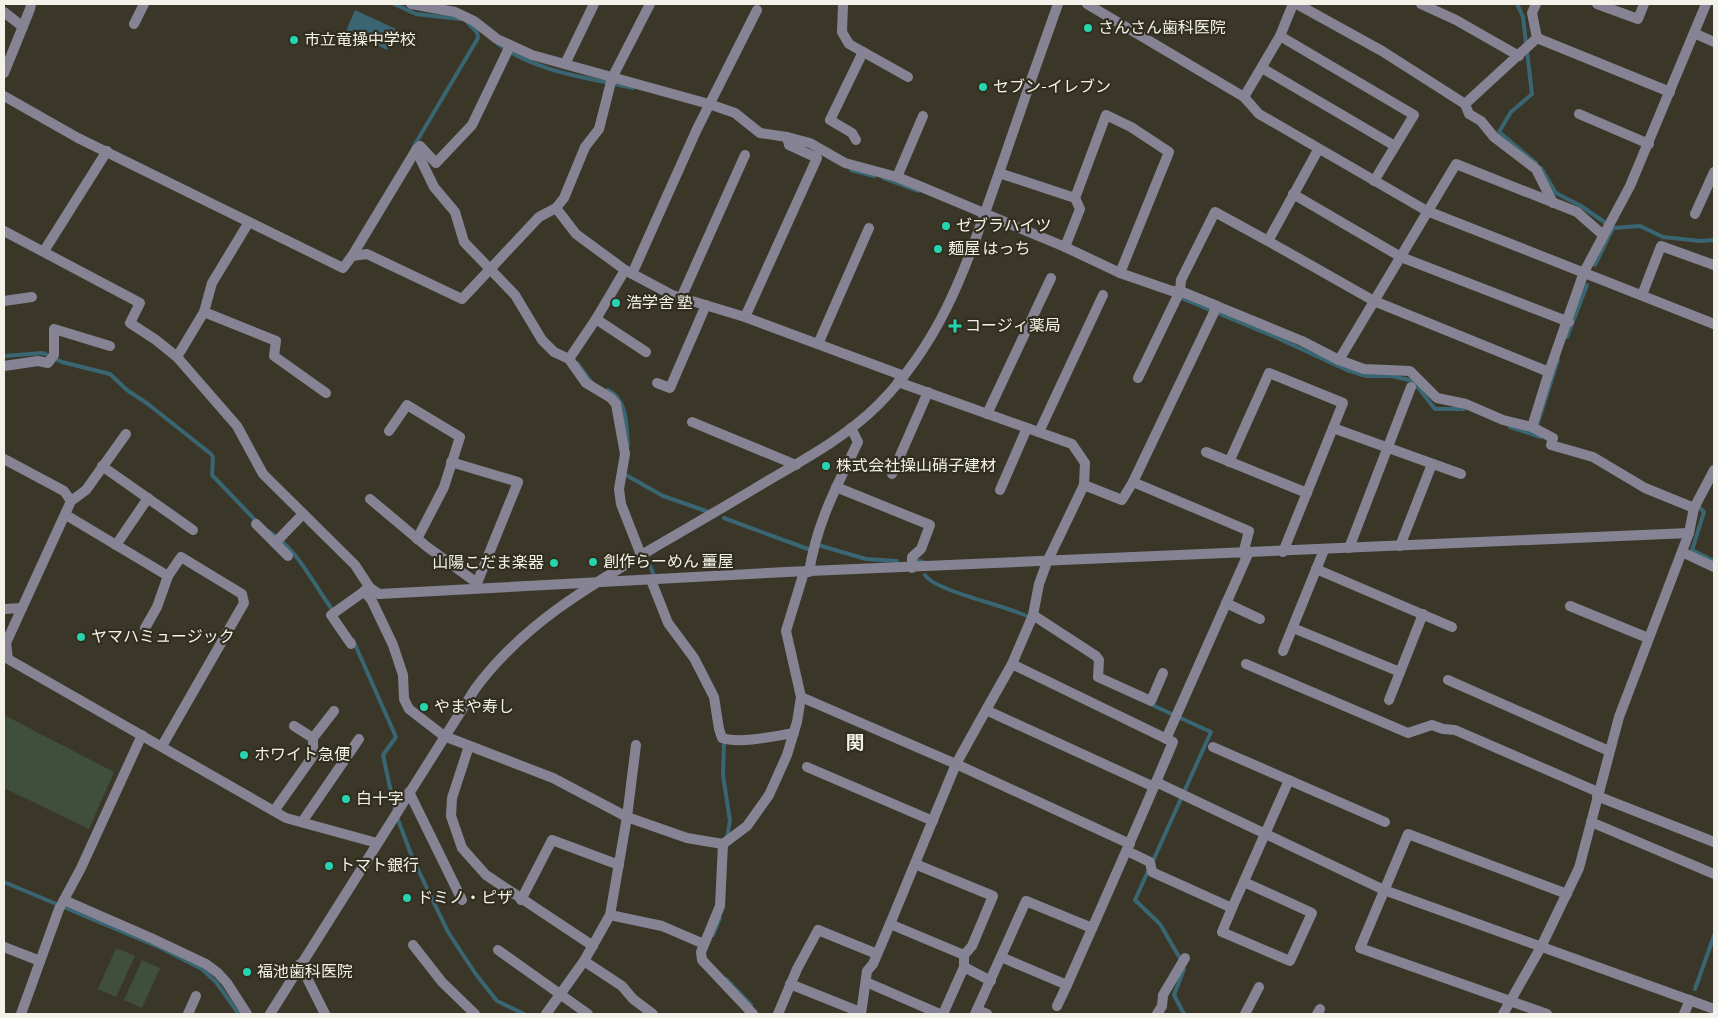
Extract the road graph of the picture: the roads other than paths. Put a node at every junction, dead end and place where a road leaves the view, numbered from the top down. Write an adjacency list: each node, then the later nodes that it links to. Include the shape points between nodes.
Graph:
1 (31, 4): 18 (street)
2 (144, 4): 17 (street)
3 (410, 4): 23 (street, via 456,12)
4 (594, 4): 26 (street)
5 (650, 4): 30 (street)
6 (843, 4): 25 (street, via 842,32 849,44)
7 (1058, 4): 47 (street)
8 (1087, 4): 33 (street)
9 (1295, 4): 20 (street); 34 (street, via 1382,51)
10 (1421, 4): 24 (street)
11 (1536, 4): 21 (street, via 1532,13)
12 (1597, 4): 13 (street, via 1638,19)
13 (1644, 4)
14 (1706, 4): 19 (street)
15 (757, 10): 35 (street)
16 (4, 12): 18 (street)
17 (134, 24)
18 (23, 27): 28 (street)
19 (1694, 33): 22 (street); 31 (street)
20 (1280, 36): 27 (street); 41 (street, via 1414,115)
21 (1537, 38): 24 (street); 31 (street)
22 (1714, 42)
23 (508, 49): 26 (street); 42 (street, via 472,125 436,163 420,146)
24 (1524, 51): 34 (street)
25 (863, 52): 29 (street); 39 (street, via 830,120 852,133)
26 (565, 64): 30 (street)
27 (1262, 68): 33 (street); 41 (street)
28 (4, 73)
29 (908, 77)
30 (612, 81): 35 (street); 53 (street, via 599,129 585,147 564,198)
31 (1670, 92): 40 (street)
32 (4, 96): 44 (street)
33 (1244, 98): 43 (street, via 1259,114)
34 (1465, 104): 52 (street, via 1469,114 1481,121 1494,137 1536,169)
35 (708, 106): 38 (street, via 735,113 760,133); 68 (street)
36 (1578, 114): 40 (street)
37 (923, 116): 48 (street)
38 (787, 140): 48 (street, via 810,143 844,163); 82 (street, via 817,158)
39 (856, 140)
40 (1649, 144): 59 (street)
41 (1395, 146): 49 (street)
42 (416, 150): 64 (street); 67 (street, via 434,187 455,212 464,242)
43 (1318, 150): 49 (street); 50 (street)
44 (107, 151): 57 (street); 63 (street)
45 (745, 155): 76 (street)
46 (1714, 172): 56 (street)
47 (999, 173): 51 (street); 55 (street)
48 (897, 177): 55 (street)
49 (1374, 181): 54 (street)
50 (1293, 194): 61 (street); 65 (street)
51 (1075, 198): 62 (street, via 1080,209); 70 (street, via 1106,116 1131,127 1169,152)
52 (1554, 203): 54 (street, via 1456,164); 59 (street)
53 (556, 208): 67 (street, via 538,217); 68 (street, via 576,234)
54 (1427, 211): 65 (street); 69 (street)
55 (985, 213): 62 (street); 95 (street, via 953,298 927,346)
56 (1695, 214)
57 (249, 222): 64 (street, via 343,268); 81 (street, via 212,283)
58 (869, 228): 86 (street)
59 (1607, 228): 69 (street)
60 (4, 231): 63 (street)
61 (1268, 240): 73 (street, via 1215,212 1181,280); 78 (street)
62 (1065, 247): 70 (street)
63 (44, 252): 89 (street, via 140,303 130,324)
64 (352, 256): 67 (street, via 367,254 462,299)
65 (1400, 257): 78 (street); 84 (street)
66 (1714, 265): 74 (street, via 1661,246)
67 (491, 269): 90 (street, via 514,295 542,340 554,352)
68 (628, 272): 76 (street); 83 (street)
69 (1584, 272): 74 (street); 84 (street)
70 (1120, 273): 73 (street)
71 (1052, 278): 100 (street)
72 (1103, 295): 107 (street)
73 (1179, 295): 80 (street); 94 (street)
74 (1642, 295): 85 (street)
75 (32, 297): 77 (street)
76 (681, 298): 79 (street)
77 (4, 301)
78 (1374, 301): 91 (street); 93 (street)
79 (706, 305): 82 (street); 96 (street, via 670,388)
80 (1215, 310): 91 (street, via 1302,341); 120 (street)
81 (204, 312): 89 (street); 99 (street, via 276,341 274,356)
82 (745, 317): 86 (street)
83 (596, 319): 88 (street); 90 (street)
84 (1569, 322): 93 (street)
85 (1714, 324)
86 (818, 344): 95 (street)
87 (110, 346): 92 (street, via 54,329 53,357 48,363 38,361)
88 (646, 352)
89 (177, 357): 129 (street, via 237,426 263,474)
90 (569, 359): 143 (street, via 586,383 616,404 625,454 619,489 621,504)
91 (1339, 360): 105 (street, via 1364,369 1410,371 1437,398 1466,404 1503,420)
92 (4, 366)
93 (1549, 372): 105 (street)
94 (1138, 378)
95 (901, 379): 98 (street); 102 (street)
96 (657, 383)
97 (1411, 386): 109 (street)
98 (928, 392): 100 (street); 118 (street)
99 (326, 393)
100 (988, 414): 103 (street)
101 (692, 422): 115 (street)
102 (851, 428): 115 (street); 122 (street, via 858,442)
103 (1027, 428): 107 (street); 123 (street)
104 (1333, 428): 109 (street); 113 (street, via 1343,403 1269,373); 124 (street)
105 (1535, 428): 128 (street, via 1552,441 1551,445 1593,457 1645,488)
106 (389, 431): 112 (street, via 407,405 460,437)
107 (1039, 432): 121 (street, via 1072,444 1085,463)
108 (126, 434): 116 (street)
109 (1387, 448): 114 (street); 138 (street)
110 (1206, 452): 113 (street)
111 (4, 460): 127 (street, via 64,491)
112 (451, 462): 134 (street, via 444,487); 153 (street, via 518,482)
113 (1229, 462): 124 (street)
114 (1432, 464): 119 (street); 137 (street)
115 (796, 465): 143 (street)
116 (102, 466): 125 (street); 127 (street, via 86,490)
117 (1714, 470): 128 (street)
118 (892, 474)
119 (1461, 474)
120 (1133, 482): 121 (street, via 1122,500); 142 (street, via 1248,531)
121 (1084, 485): 145 (street)
122 (836, 487): 147 (street, via 930,525 921,550 912,557); 149 (street, via 819,525)
123 (1000, 490)
124 (1307, 493): 140 (street)
125 (148, 498): 132 (street); 136 (street)
126 (370, 499): 134 (street)
127 (71, 501): 130 (street)
128 (1696, 505): 133 (street)
129 (303, 514): 135 (street); 154 (street, via 355,566)
130 (66, 515): 136 (street); 157 (street)
131 (256, 524): 135 (street)
132 (193, 530)
133 (1689, 534): 137 (street); 141 (street)
134 (417, 539): 153 (street)
135 (278, 540): 144 (street)
136 (116, 545): 150 (street)
137 (1400, 546): 138 (street)
138 (1349, 548): 139 (street)
139 (1324, 550): 140 (street); 148 (street)
140 (1282, 552): 142 (street)
141 (1682, 552): 146 (street); 165 (street)
142 (1246, 554): 145 (street); 155 (street)
143 (642, 555): 152 (street)
144 (288, 556)
145 (1048, 562): 147 (street); 160 (street)
146 (1714, 567)
147 (912, 568): 149 (street)
148 (1316, 569): 159 (street); 164 (street)
149 (807, 572): 151 (street); 174 (street, via 786,631)
150 (168, 576): 163 (street); 186 (street, via 181,557 242,594 244,603)
151 (651, 580): 152 (street); 179 (street, via 668,623 694,658 714,697 719,729 725,739)
152 (596, 582): 153 (street); 181 (street, via 535,626 508,651 486,674)
153 (477, 586): 154 (street, via 378,594)
154 (367, 590): 166 (street, via 331,615); 181 (street, via 393,645 409,709)
155 (1226, 603): 161 (street); 184 (street)
156 (1570, 606): 165 (street)
157 (22, 608): 158 (street); 168 (street, via 6,643)
158 (4, 609)
159 (1423, 614): 162 (street); 171 (street)
160 (1032, 617): 169 (street); 172 (street, via 1096,656 1099,660 1098,677 1150,701)
161 (1260, 618)
162 (1452, 627)
163 (145, 628)
164 (1293, 628): 167 (street); 171 (street)
165 (1648, 638): 189 (street)
166 (351, 644)
167 (1284, 651)
168 (6, 658): 180 (street)
169 (1012, 664): 176 (street); 184 (street)
170 (1246, 664): 195 (street, via 1408,733 1432,725 1455,730)
171 (1400, 672): 175 (street)
172 (1163, 673)
173 (1448, 680): 189 (street)
174 (801, 697): 179 (street); 190 (street)
175 (1388, 700)
176 (986, 710): 190 (street); 193 (street)
177 (334, 711): 182 (street)
178 (294, 726): 182 (street)
179 (794, 733): 205 (street, via 769,795 747,826)
180 (142, 735): 186 (street); 215 (street)
181 (444, 736): 187 (street); 194 (street)
182 (313, 738): 196 (street, via 313,756)
183 (359, 739): 199 (street)
184 (1166, 739): 193 (street, via 1173,742)
185 (636, 745): 197 (street)
186 (162, 746): 196 (street)
187 (469, 746): 197 (street, via 553,778); 214 (street, via 452,798 451,816 462,848 486,875)
188 (1213, 747): 192 (street)
189 (1609, 751): 195 (street)
190 (956, 764): 198 (street); 206 (street)
191 (807, 767): 198 (street)
192 (1289, 780): 200 (street); 202 (street)
193 (1155, 785): 202 (street); 206 (street)
194 (409, 792): 204 (street); 213 (street)
195 (1598, 794): 201 (street); 203 (street)
196 (274, 811): 199 (street)
197 (627, 817): 205 (street, via 687,838); 208 (street)
198 (933, 821): 207 (street)
199 (302, 822): 204 (street)
200 (1385, 822)
201 (1591, 822): 209 (street); 212 (street, via 1579,868)
202 (1265, 834): 210 (street); 211 (street)
203 (1714, 842)
204 (377, 843): 232 (street)
205 (723, 844): 220 (street, via 720,906)
206 (1128, 847): 216 (street, via 1150,862 1152,872); 219 (street)
207 (915, 864): 218 (street); 227 (street, via 993,896 972,946)
208 (619, 865): 214 (street, via 552,840); 217 (street)
209 (1714, 874)
210 (1244, 882): 216 (street); 216 (street, via 1312,913 1290,961 1222,932)
211 (1384, 890): 212 (street, via 1408,834); 224 (street); 242 (street, via 1360,948)
212 (1566, 894): 224 (street)
213 (462, 900)
214 (521, 900): 222 (street)
215 (61, 904): 229 (street); 249 (street, via 151,938 206,964 227,983)
216 (1232, 908)
217 (610, 915): 220 (street, via 662,926); 222 (street)
218 (890, 924): 226 (street); 227 (street)
219 (1092, 928): 228 (street, via 1026,901); 237 (street)
220 (704, 944): 256 (street, via 702,960)
221 (413, 945): 252 (street, via 442,982)
222 (593, 946): 231 (street)
223 (4, 947): 229 (street)
224 (1541, 947): 241 (street); 242 (street)
225 (498, 950): 239 (street)
226 (877, 954): 235 (street, via 867,971); 236 (street, via 818,930)
227 (964, 955): 233 (street)
228 (1001, 957): 234 (street); 237 (street)
229 (40, 961): 247 (street)
230 (1183, 961): 259 (street, via 1163,995)
231 (584, 962): 239 (street); 255 (street, via 622,986)
232 (300, 964): 250 (street); 251 (street)
233 (964, 967): 234 (street); 258 (street)
234 (991, 981): 246 (street)
235 (866, 982): 245 (street); 258 (street)
236 (790, 984): 245 (street); 257 (street)
237 (1067, 985): 243 (street)
238 (1259, 987): 260 (street)
239 (560, 995): 253 (street); 254 (street)
240 (196, 996): 248 (street)
241 (1690, 1000): 244 (street); 263 (street)
242 (1510, 1001): 261 (street); 262 (street)
243 (1057, 1006)
244 (1714, 1009)
245 (861, 1013)
246 (980, 1013)
247 (21, 1014)
248 (188, 1014)
249 (247, 1014)
250 (270, 1014)
251 (325, 1014)
252 (475, 1014)
253 (546, 1014)
254 (588, 1014)
255 (653, 1014)
256 (753, 1014)
257 (778, 1014)
258 (942, 1014)
259 (1157, 1014)
260 (1245, 1014)
261 (1503, 1014)
262 (1547, 1014)
263 (1684, 1014)

